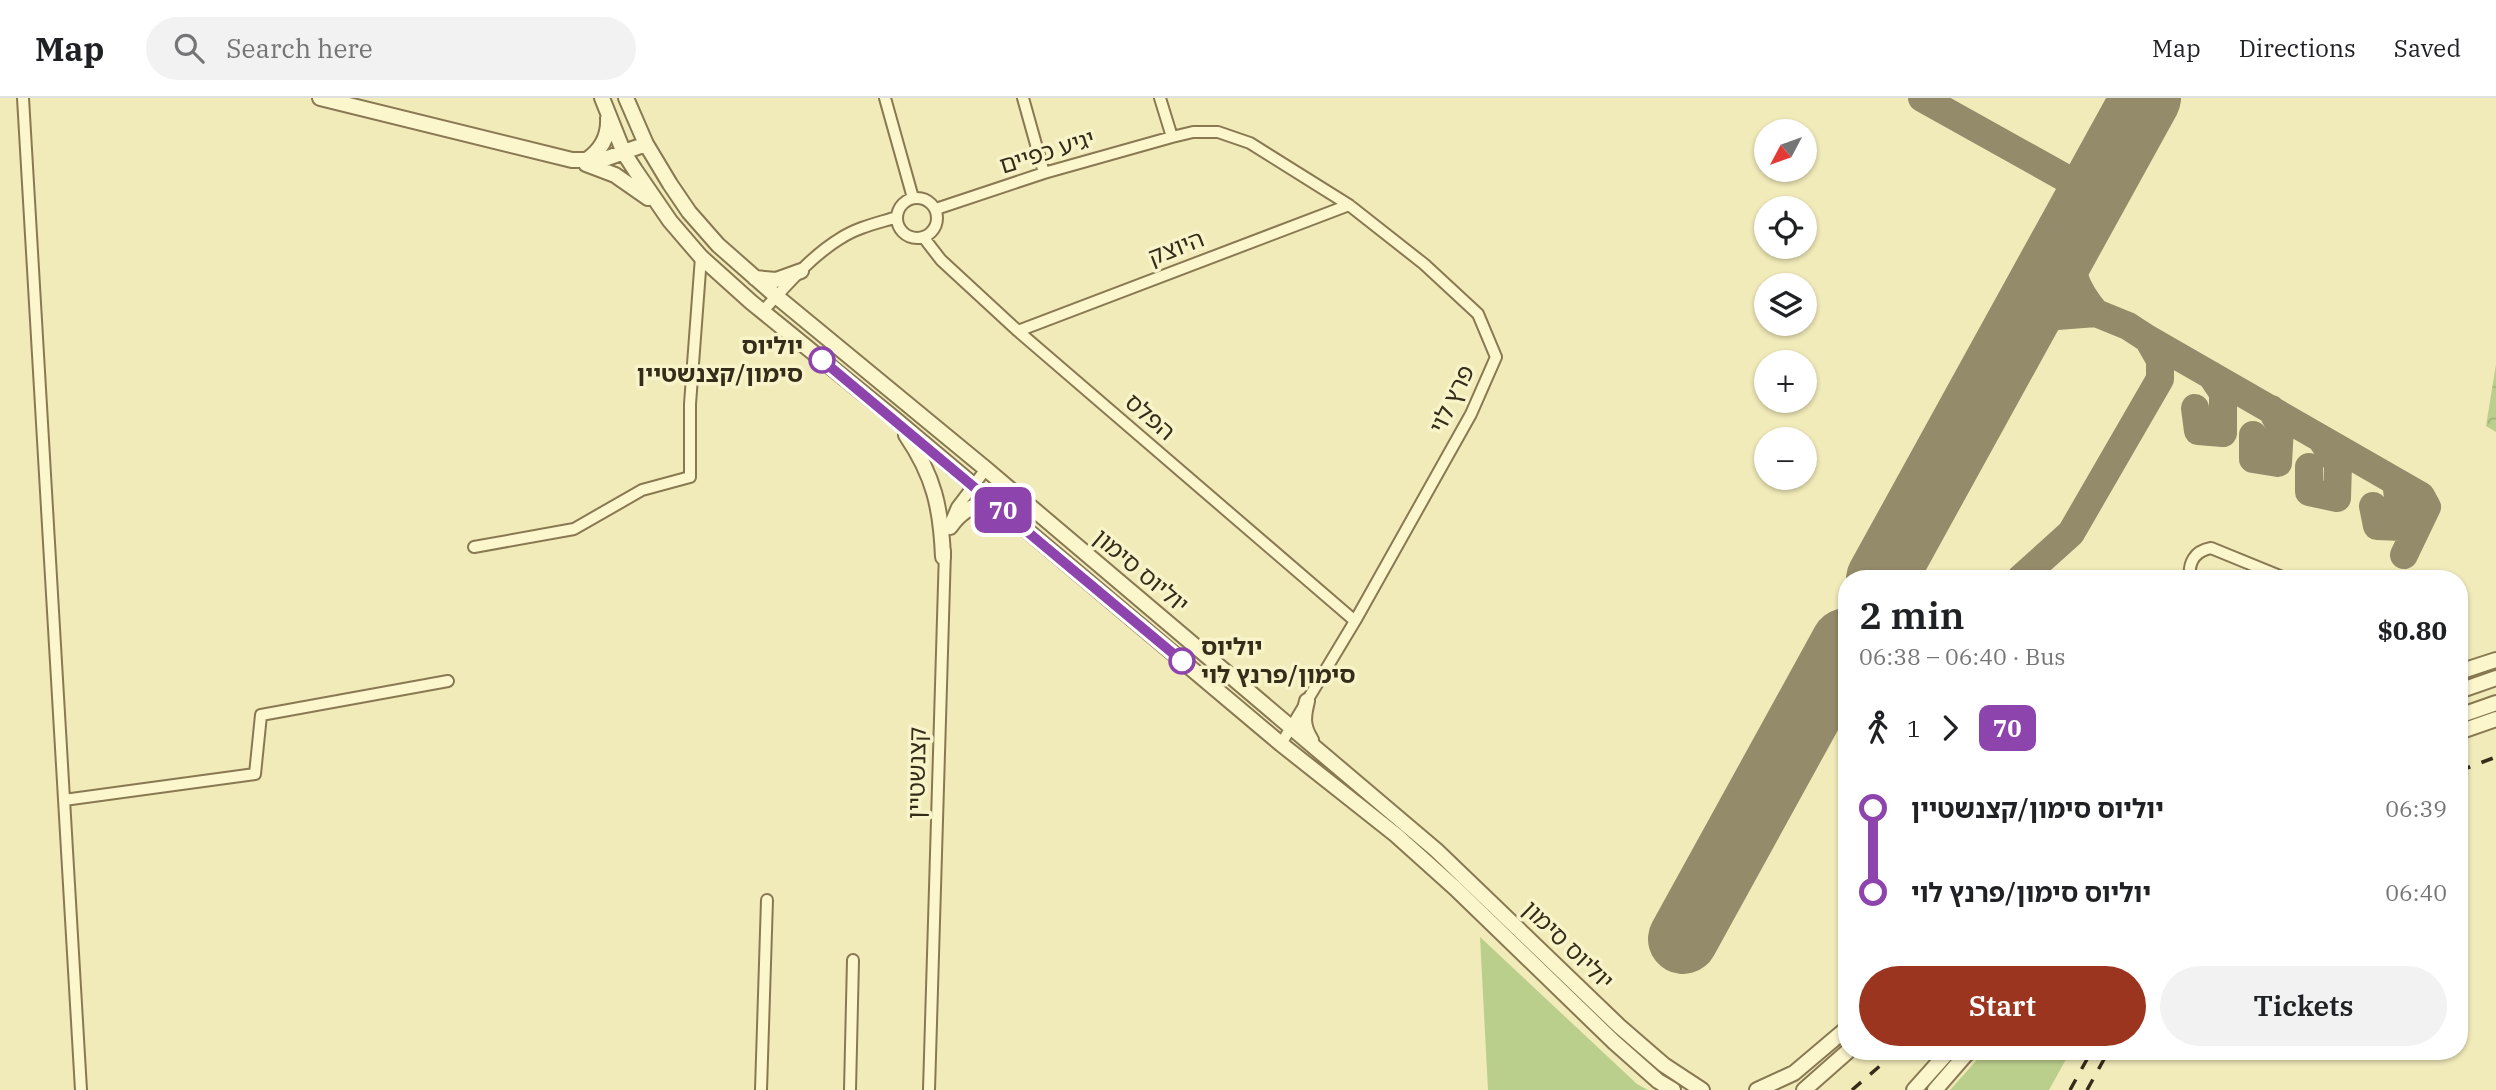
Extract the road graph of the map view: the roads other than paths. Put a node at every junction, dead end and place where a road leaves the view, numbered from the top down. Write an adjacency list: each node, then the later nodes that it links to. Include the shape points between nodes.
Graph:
1 (23, 98): 9 (street)
2 (31, 98): 9 (street)
3 (320, 98): 13 (street)
4 (626, 98): 11 (street, יוליוס סימון)
5 (886, 98): 15 (street)
6 (1023, 98): 14 (street)
7 (1160, 98): 10 (street)
8 (604, 102): 12 (street, יוליוס סימון); 13 (street, via 607,136 595,153)
9 (25, 117): 51 (street)
10 (1172, 137): 14 (street, יגיע כפיים); 16 (street, פרץ לוי, via 1218,132 1250,144)
11 (646, 144): 12 (street); 23 (street, יוליוס סימון, via 689,212)
12 (624, 153): 13 (street, via 602,160); 18 (street, יוליוס סימון)
13 (578, 160): 18 (street, via 632,185)
14 (1044, 173): 17 (street, יגיע כפיים)
15 (913, 198): 17 (street, via 926,200); 19 (street, via 902,205)
16 (1349, 205): 26 (street, היוצק); 36 (street, פרץ לוי, via 1478,314 1496,356 1471,414)
17 (936, 209): 20 (street, via 937,223)
18 (662, 210): 21 (street, יוליוס סימון)
19 (897, 217): 20 (street, via 905,234); 22 (street, via 841,238)
20 (924, 238): 26 (street, הפלס, via 941,260)
21 (701, 257): 25 (street, יוליוס סימון); 32 (street, via 690,404 690,477 642,490 574,529)
22 (801, 271): 23 (street, via 776,280); 24 (street)
23 (754, 277): 24 (street, יוליוס סימון)
24 (776, 296): 25 (street); 28 (street, יוליוס סימון)
25 (762, 312): 27 (street, יוליוס סימון)
26 (1018, 331): 36 (street, הפלס)
27 (896, 419): 29 (street, יוליוס סימון); 33 (street, via 931,478 940,512)
28 (986, 469): 29 (street, קצנשטיין); 44 (street, יוליוס סימון)
29 (973, 485): 30 (street, יוליוס סימון); 31 (street, קצנשטיין)
30 (1000, 508): 31 (street, via 974,506); 49 (street, יוליוס סימון)
31 (950, 527): 33 (street, קצנשטיין)
32 (474, 547)
33 (943, 557): 61 (street, קצנשטיין)
34 (2191, 570): 35 (street, via 2198,551 2211,548)
35 (2265, 570)
36 (1355, 621): 42 (street, פרץ לוי)
37 (2496, 660): 38 (street)
38 (2468, 669)
39 (2496, 678): 41 (street)
40 (448, 681): 51 (street, via 261,715 255,774)
41 (2468, 688)
42 (1307, 701): 44 (street, via 1289,715); 47 (street, פרץ לוי); 50 (street, via 1304,727)
43 (2496, 703): 45 (street)
44 (1273, 712): 47 (street, יוליוס סימון)
45 (2468, 713)
46 (2496, 719): 48 (street)
47 (1292, 727): 49 (street, פרץ לוי); 50 (street, יוליוס סימון)
48 (2468, 729)
49 (1280, 744): 62 (street, יוליוס סימון, via 1396,835 1614,1042)
50 (1317, 748): 63 (street, יוליוס סימון, via 1458,870 1619,1026)
51 (64, 800): 58 (street)
52 (767, 900): 59 (street)
53 (853, 960): 60 (street)
54 (1838, 1036): 64 (street, via 1794,1073)
55 (1838, 1060): 65 (street)
56 (1941, 1060): 66 (street)
57 (1961, 1060): 67 (street)
58 (80, 1090)
59 (761, 1090)
60 (850, 1090)
61 (929, 1090)
62 (1673, 1090)
63 (1702, 1090)
64 (1757, 1090)
65 (1804, 1090)
66 (1914, 1090)
67 (1935, 1090)

